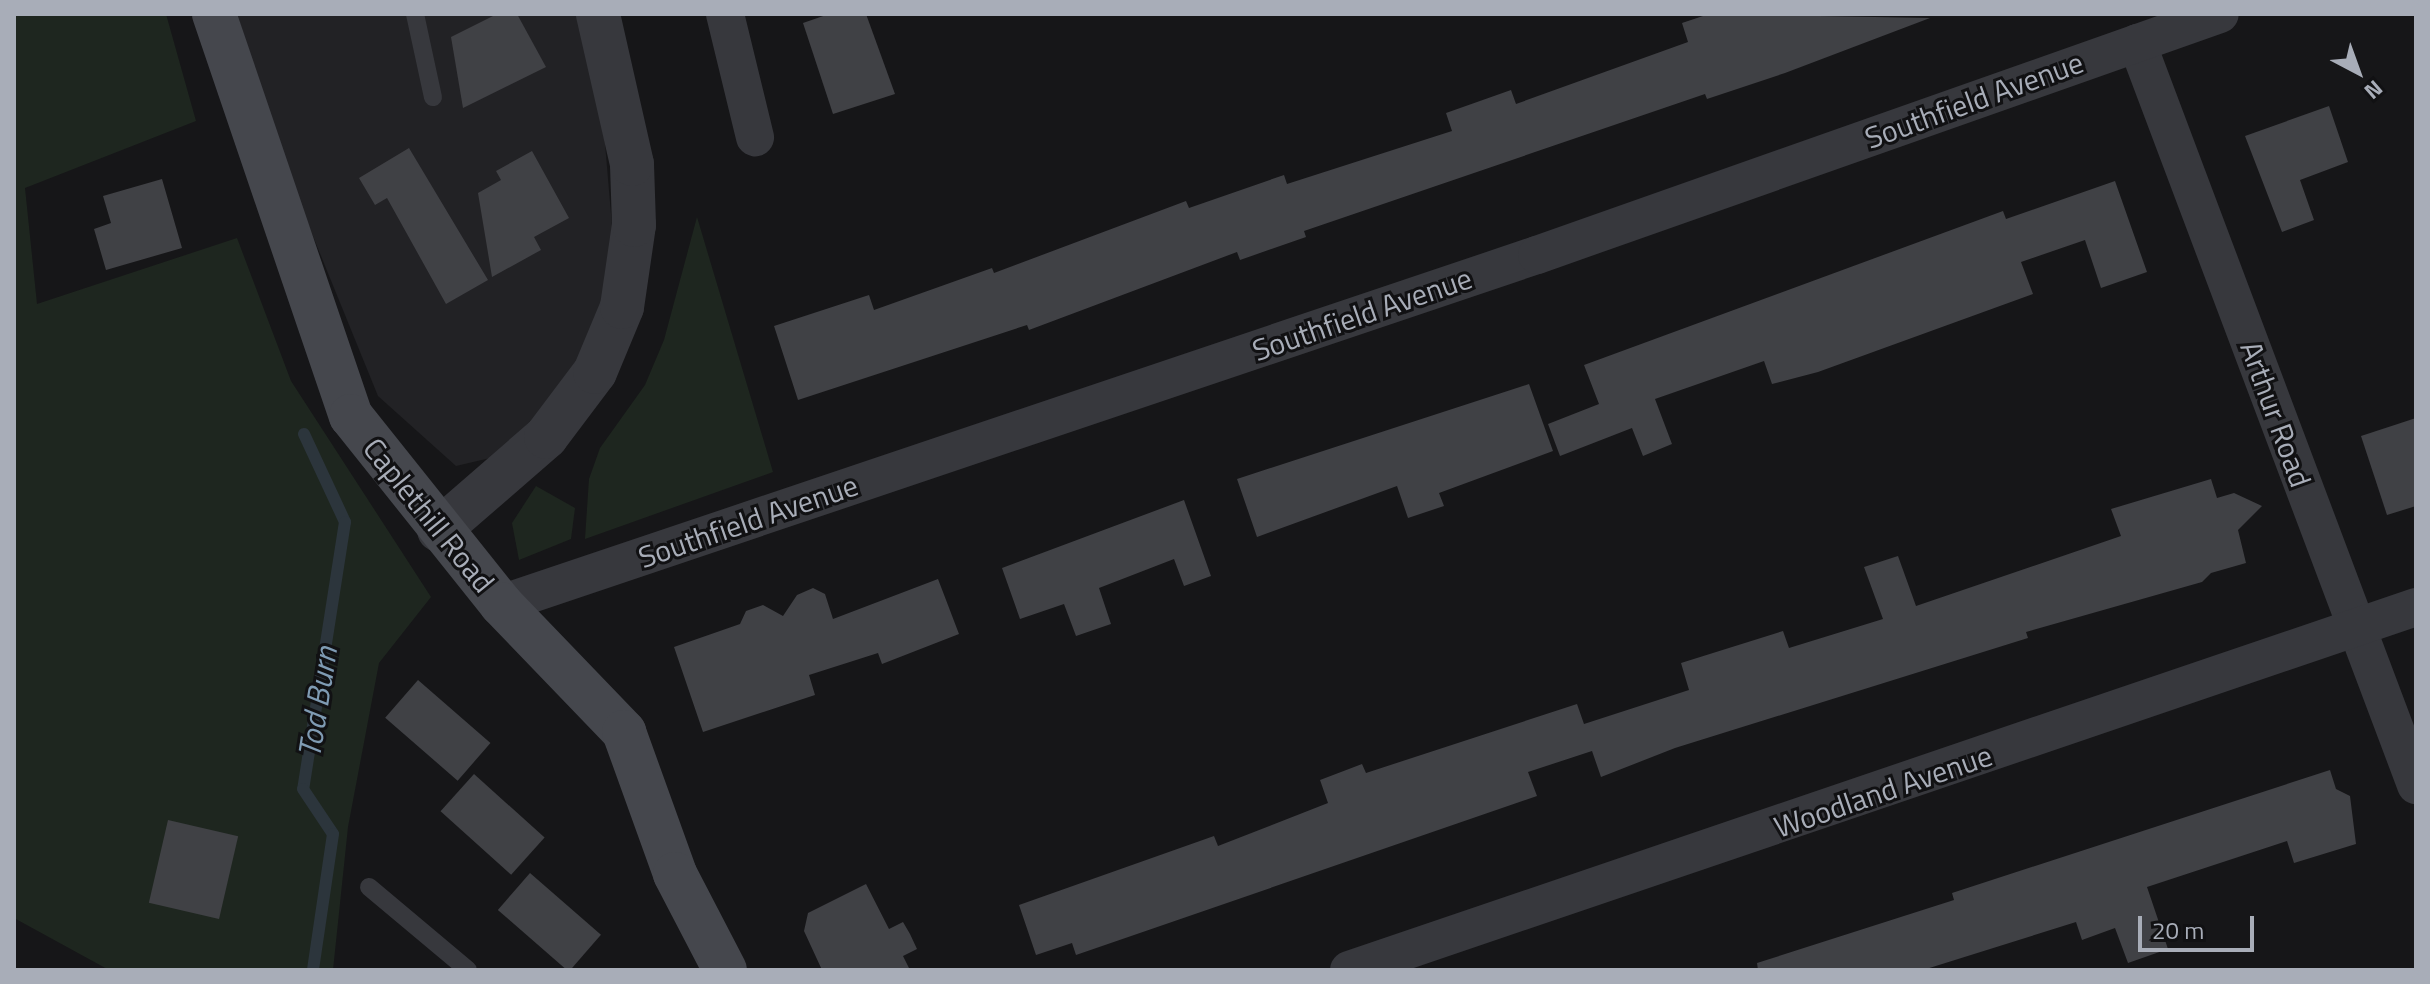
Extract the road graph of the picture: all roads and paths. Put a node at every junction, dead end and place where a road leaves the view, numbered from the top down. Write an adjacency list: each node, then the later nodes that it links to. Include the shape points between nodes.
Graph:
1 (214, 14): 9 (main road, Caplethill Road, via 351,416)
2 (415, 14): 7 (lane)
3 (598, 14): 9 (street, via 632,164 634,225 622,307 595,372 546,437)
4 (725, 14): 8 (street)
5 (2220, 14): 6 (street, Southfield Avenue)
6 (2137, 43): 10 (street, Southfield Avenue, via 1522,261); 12 (street, Arthur Road)
7 (433, 97)
8 (755, 137)
9 (439, 530): 10 (main road, Caplethill Road)
10 (501, 604): 16 (main road, Caplethill Road, via 624,732 675,874)
11 (2416, 607): 12 (street, Woodland Avenue)
12 (2355, 627): 13 (street, Arthur Road); 17 (street, Woodland Avenue, via 1667,867)
13 (2416, 785)
14 (369, 887): 15 (lane)
15 (468, 970)
16 (725, 970)
17 (1349, 970)

